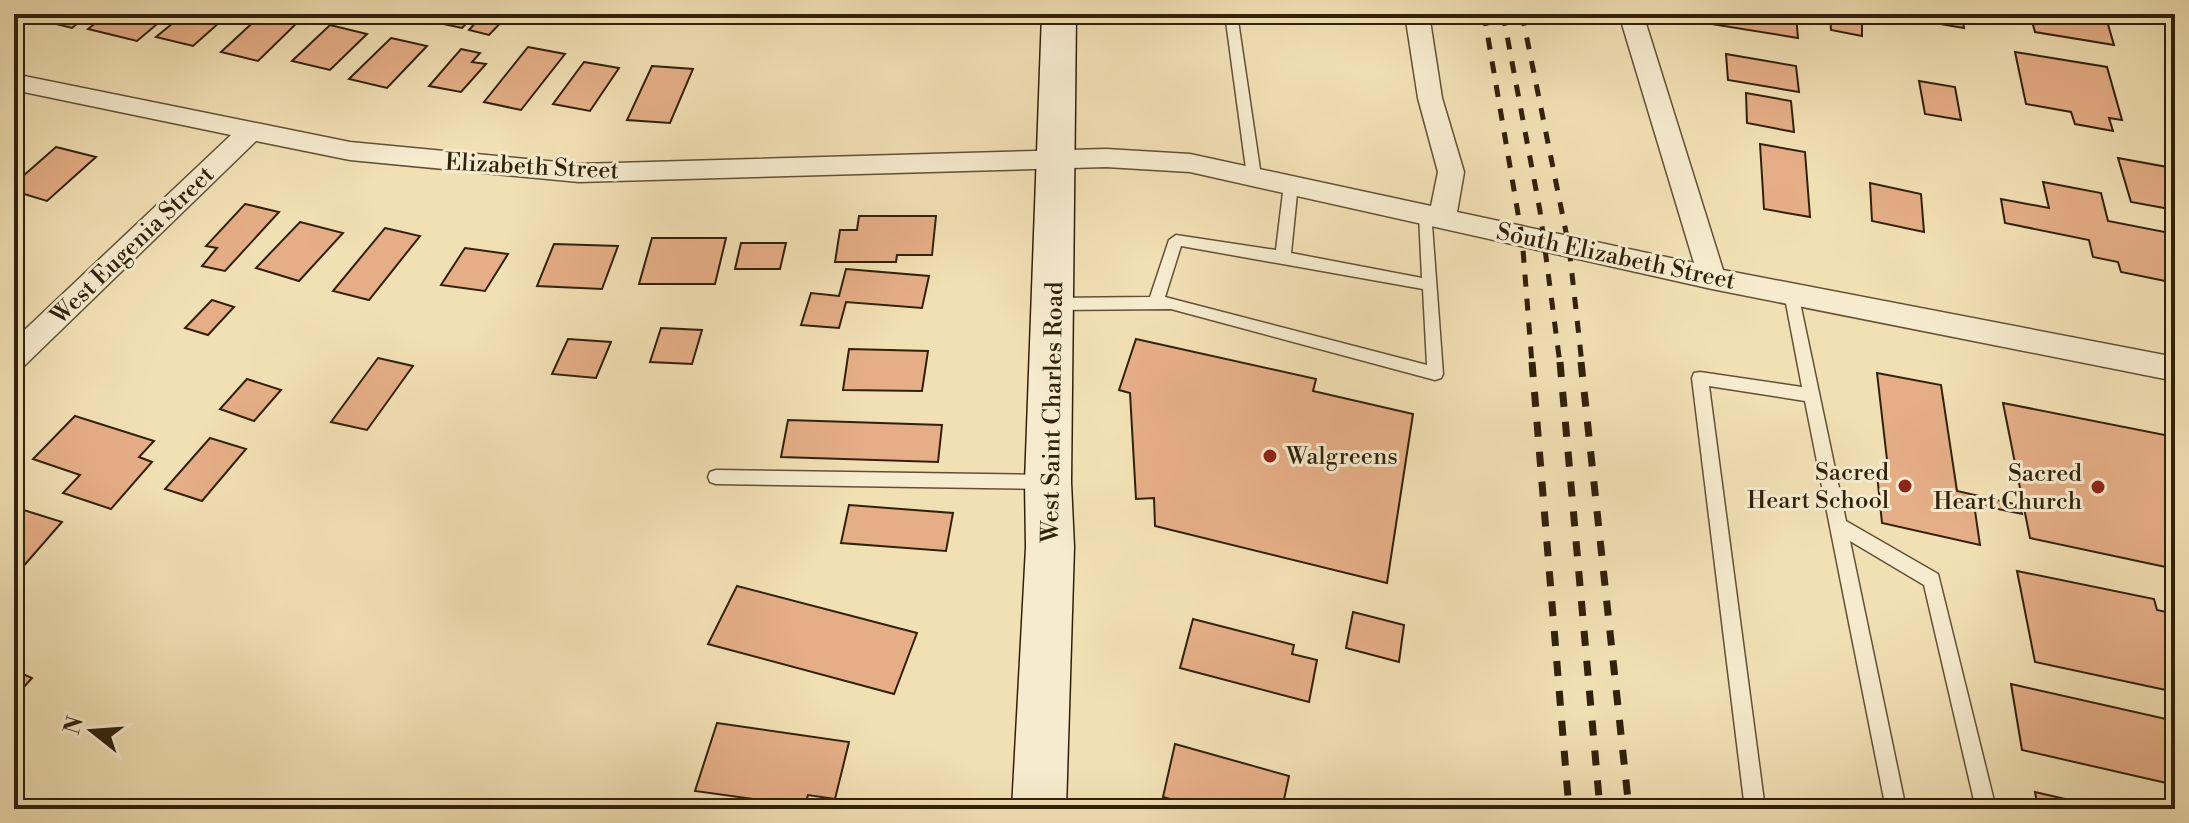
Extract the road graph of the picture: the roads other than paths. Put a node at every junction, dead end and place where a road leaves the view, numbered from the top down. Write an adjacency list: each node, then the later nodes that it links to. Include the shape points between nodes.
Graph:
1 (1059, 14): 7 (main road, West Saint Charles Road)
2 (1231, 14): 8 (lane)
3 (1417, 14): 10 (street, via 1430,98 1451,172)
4 (1631, 14): 12 (street)
5 (14, 82): 6 (street, Elizabeth Street)
6 (250, 132): 7 (street, Elizabeth Street, via 350,151 579,173); 17 (street, West Eugenia Street)
7 (1057, 159): 8 (street, South Elizabeth Street, via 1190,163); 16 (main road, West Saint Charles Road)
8 (1254, 176): 9 (street, South Elizabeth Street)
9 (1291, 184): 10 (street, South Elizabeth Street); 11 (lane)
10 (1434, 216): 12 (street, South Elizabeth Street); 13 (lane)
11 (1283, 257): 13 (lane); 15 (lane, via 1176,240)
12 (1712, 278): 14 (street, South Elizabeth Street)
13 (1430, 285): 15 (lane, via 1435,374)
14 (1791, 293): 18 (street, South Elizabeth Street); 19 (lane)
15 (1156, 303): 16 (lane)
16 (1054, 304): 21 (main road, West Saint Charles Road)
17 (14, 358)
18 (2175, 369)
19 (1811, 395): 22 (lane); 24 (lane, via 1700,378)
20 (716, 477): 21 (lane)
21 (1048, 482): 23 (main road, West Saint Charles Road)
22 (1839, 526): 25 (lane); 26 (lane, via 1932,580)
23 (1039, 809)
24 (1755, 809)
25 (1896, 809)
26 (1986, 809)

